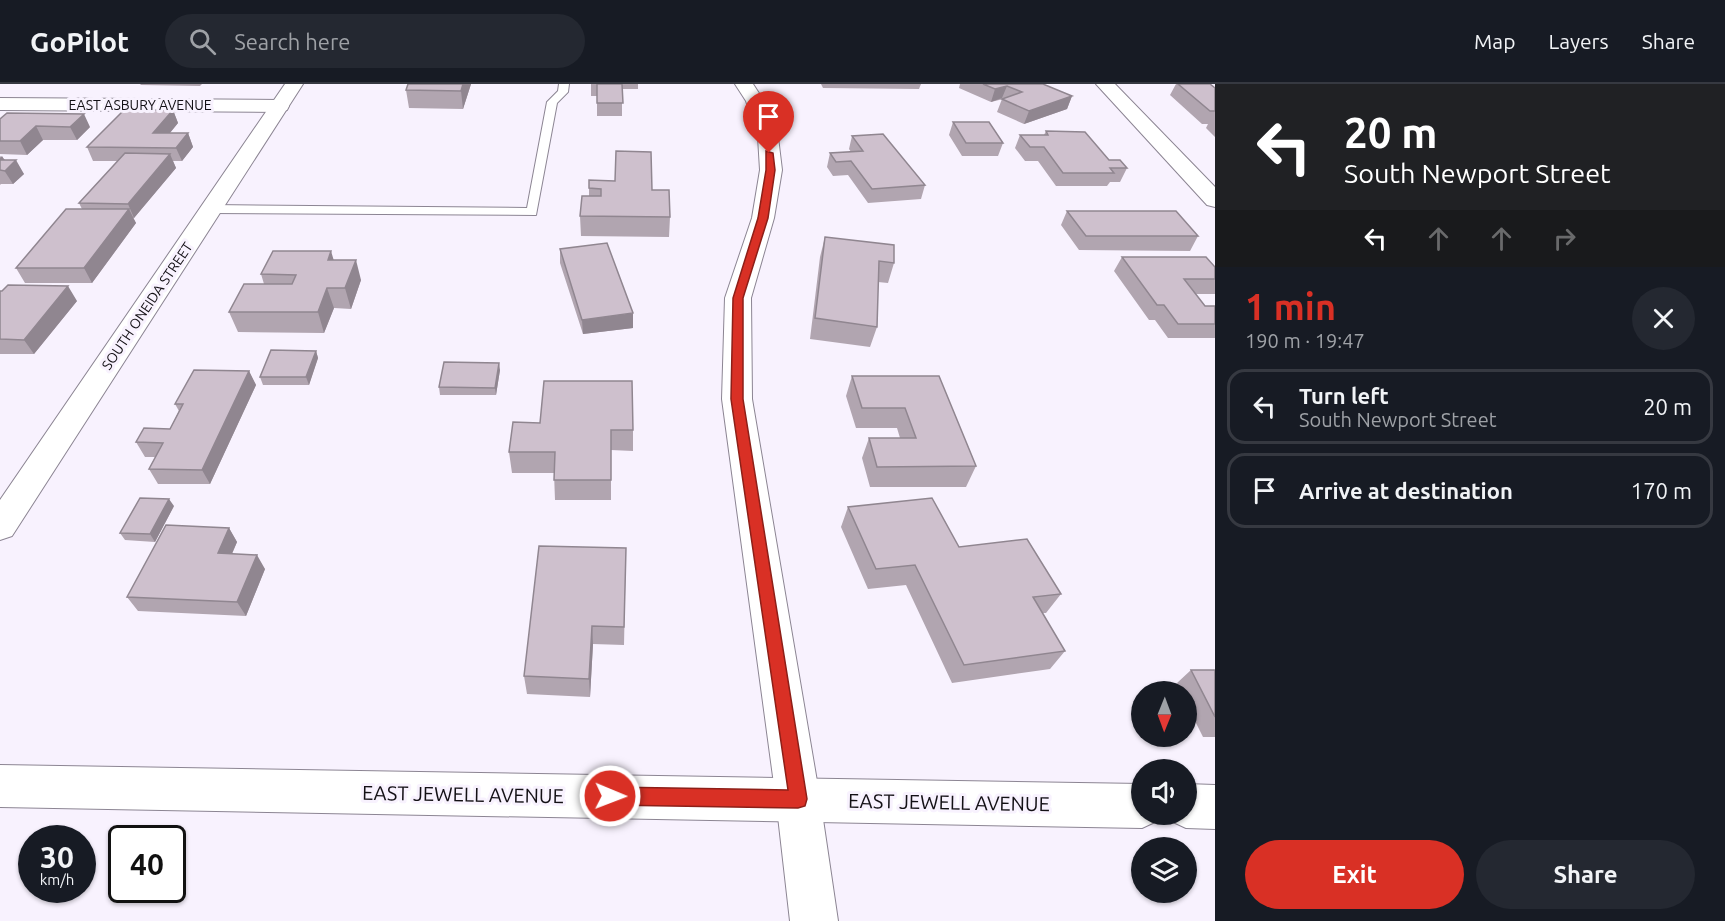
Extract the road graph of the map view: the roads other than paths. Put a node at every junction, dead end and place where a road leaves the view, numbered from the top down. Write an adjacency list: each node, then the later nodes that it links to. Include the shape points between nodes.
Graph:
1 (294, 84): 6 (street, SOUTH ONEIDA STREET)
2 (564, 84): 8 (lane, via 563,92 552,102 532,212)
3 (744, 84): 11 (street, via 755,101 768,137 771,170 763,218 738,298 737,399)
4 (1105, 84): 7 (street)
5 (0, 104): 6 (street, EAST ASBURY AVENUE)
6 (280, 106): 8 (street, SOUTH ONEIDA STREET)
7 (1215, 200)
8 (212, 209): 9 (street, SOUTH ONEIDA STREET)
9 (0, 527)
10 (0, 786): 11 (street, EAST JEWELL AVENUE)
11 (798, 799): 12 (street, EAST JEWELL AVENUE); 15 (street)
12 (1131, 806)
13 (1197, 807): 14 (street)
14 (1215, 807)
15 (814, 921)

